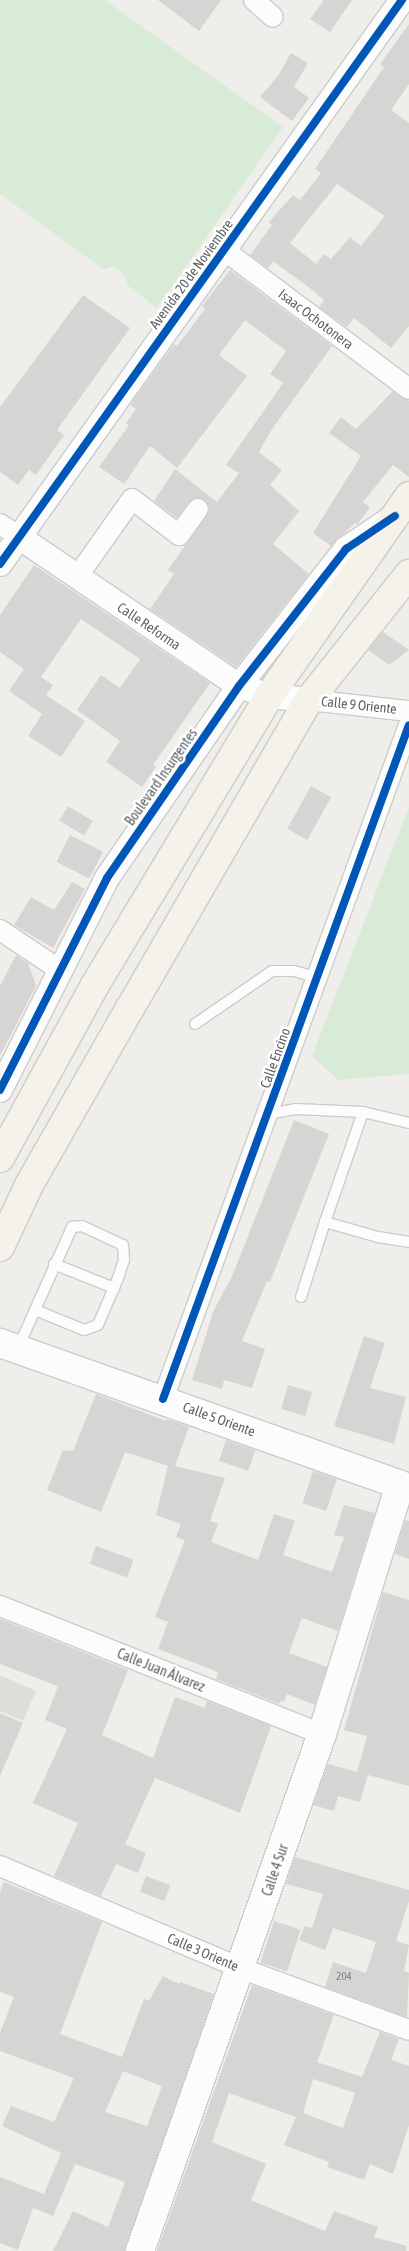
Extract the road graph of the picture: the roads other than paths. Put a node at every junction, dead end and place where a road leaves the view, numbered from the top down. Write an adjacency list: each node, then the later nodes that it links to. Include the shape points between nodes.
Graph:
1 (254, 0): 3 (street)
2 (402, 0): 4 (street, Avenida 20 de Noviembre)
3 (273, 17)
4 (224, 250): 5 (street, Isaac Ochotonera); 8 (street, Avenida 20 de Noviembre)
5 (409, 388)
6 (402, 506): 12 (street, Boulevard Insurgentes, via 346,550); 13 (main road, Boulevard Insurgentes)
7 (198, 509): 11 (street, via 179,535 132,499)
8 (9, 530): 9 (street, Avenida 20 de Noviembre); 11 (street, Calle Reforma)
9 (0, 564)
10 (409, 574): 14 (main road)
11 (77, 577): 12 (street, Calle Reforma)
12 (239, 686): 13 (street, Calle Reforma); 18 (street, Boulevard Insurgentes, via 107,878)
13 (269, 696): 14 (street, Calle Reforma); 25 (main road, Boulevard Insurgentes, via 94,986)
14 (310, 700): 15 (street, Calle 9 Oriente); 28 (main road, via 29,1185)
15 (409, 711)
16 (409, 725): 19 (street, Calle Encino)
17 (0, 930): 18 (street)
18 (60, 970): 21 (street, Boulevard Insurgentes)
19 (317, 977): 20 (lane, via 272,972); 23 (street, Calle Encino)
20 (195, 1024)
21 (0, 1090)
22 (362, 1112): 23 (lane, via 296,1109); 24 (lane); 26 (lane)
23 (268, 1114): 34 (street, Calle Encino)
24 (409, 1123)
25 (0, 1158)
26 (325, 1222): 27 (lane); 31 (lane)
27 (409, 1242)
28 (0, 1247)
29 (54, 1264): 30 (lane); 30 (lane, via 72,1226 82,1226 124,1245 124,1260); 32 (lane)
30 (114, 1288): 32 (lane, via 98,1325 84,1330)
31 (301, 1297)
32 (35, 1310): 33 (lane)
33 (9, 1346): 34 (main road, Calle 5 Oriente)
34 (163, 1399): 35 (main road, Calle 5 Oriente)
35 (405, 1486): 37 (main road, Calle 4 Sur)
36 (0, 1606): 37 (street, Calle Juan Álvarez)
37 (322, 1734): 39 (main road, Calle 4 Sur)
38 (0, 1866): 39 (street, Calle 3 Oriente)
39 (240, 1968): 40 (street, Calle 3 Oriente); 41 (main road, Calle 4 Sur)
40 (409, 2030)
41 (140, 2251)

